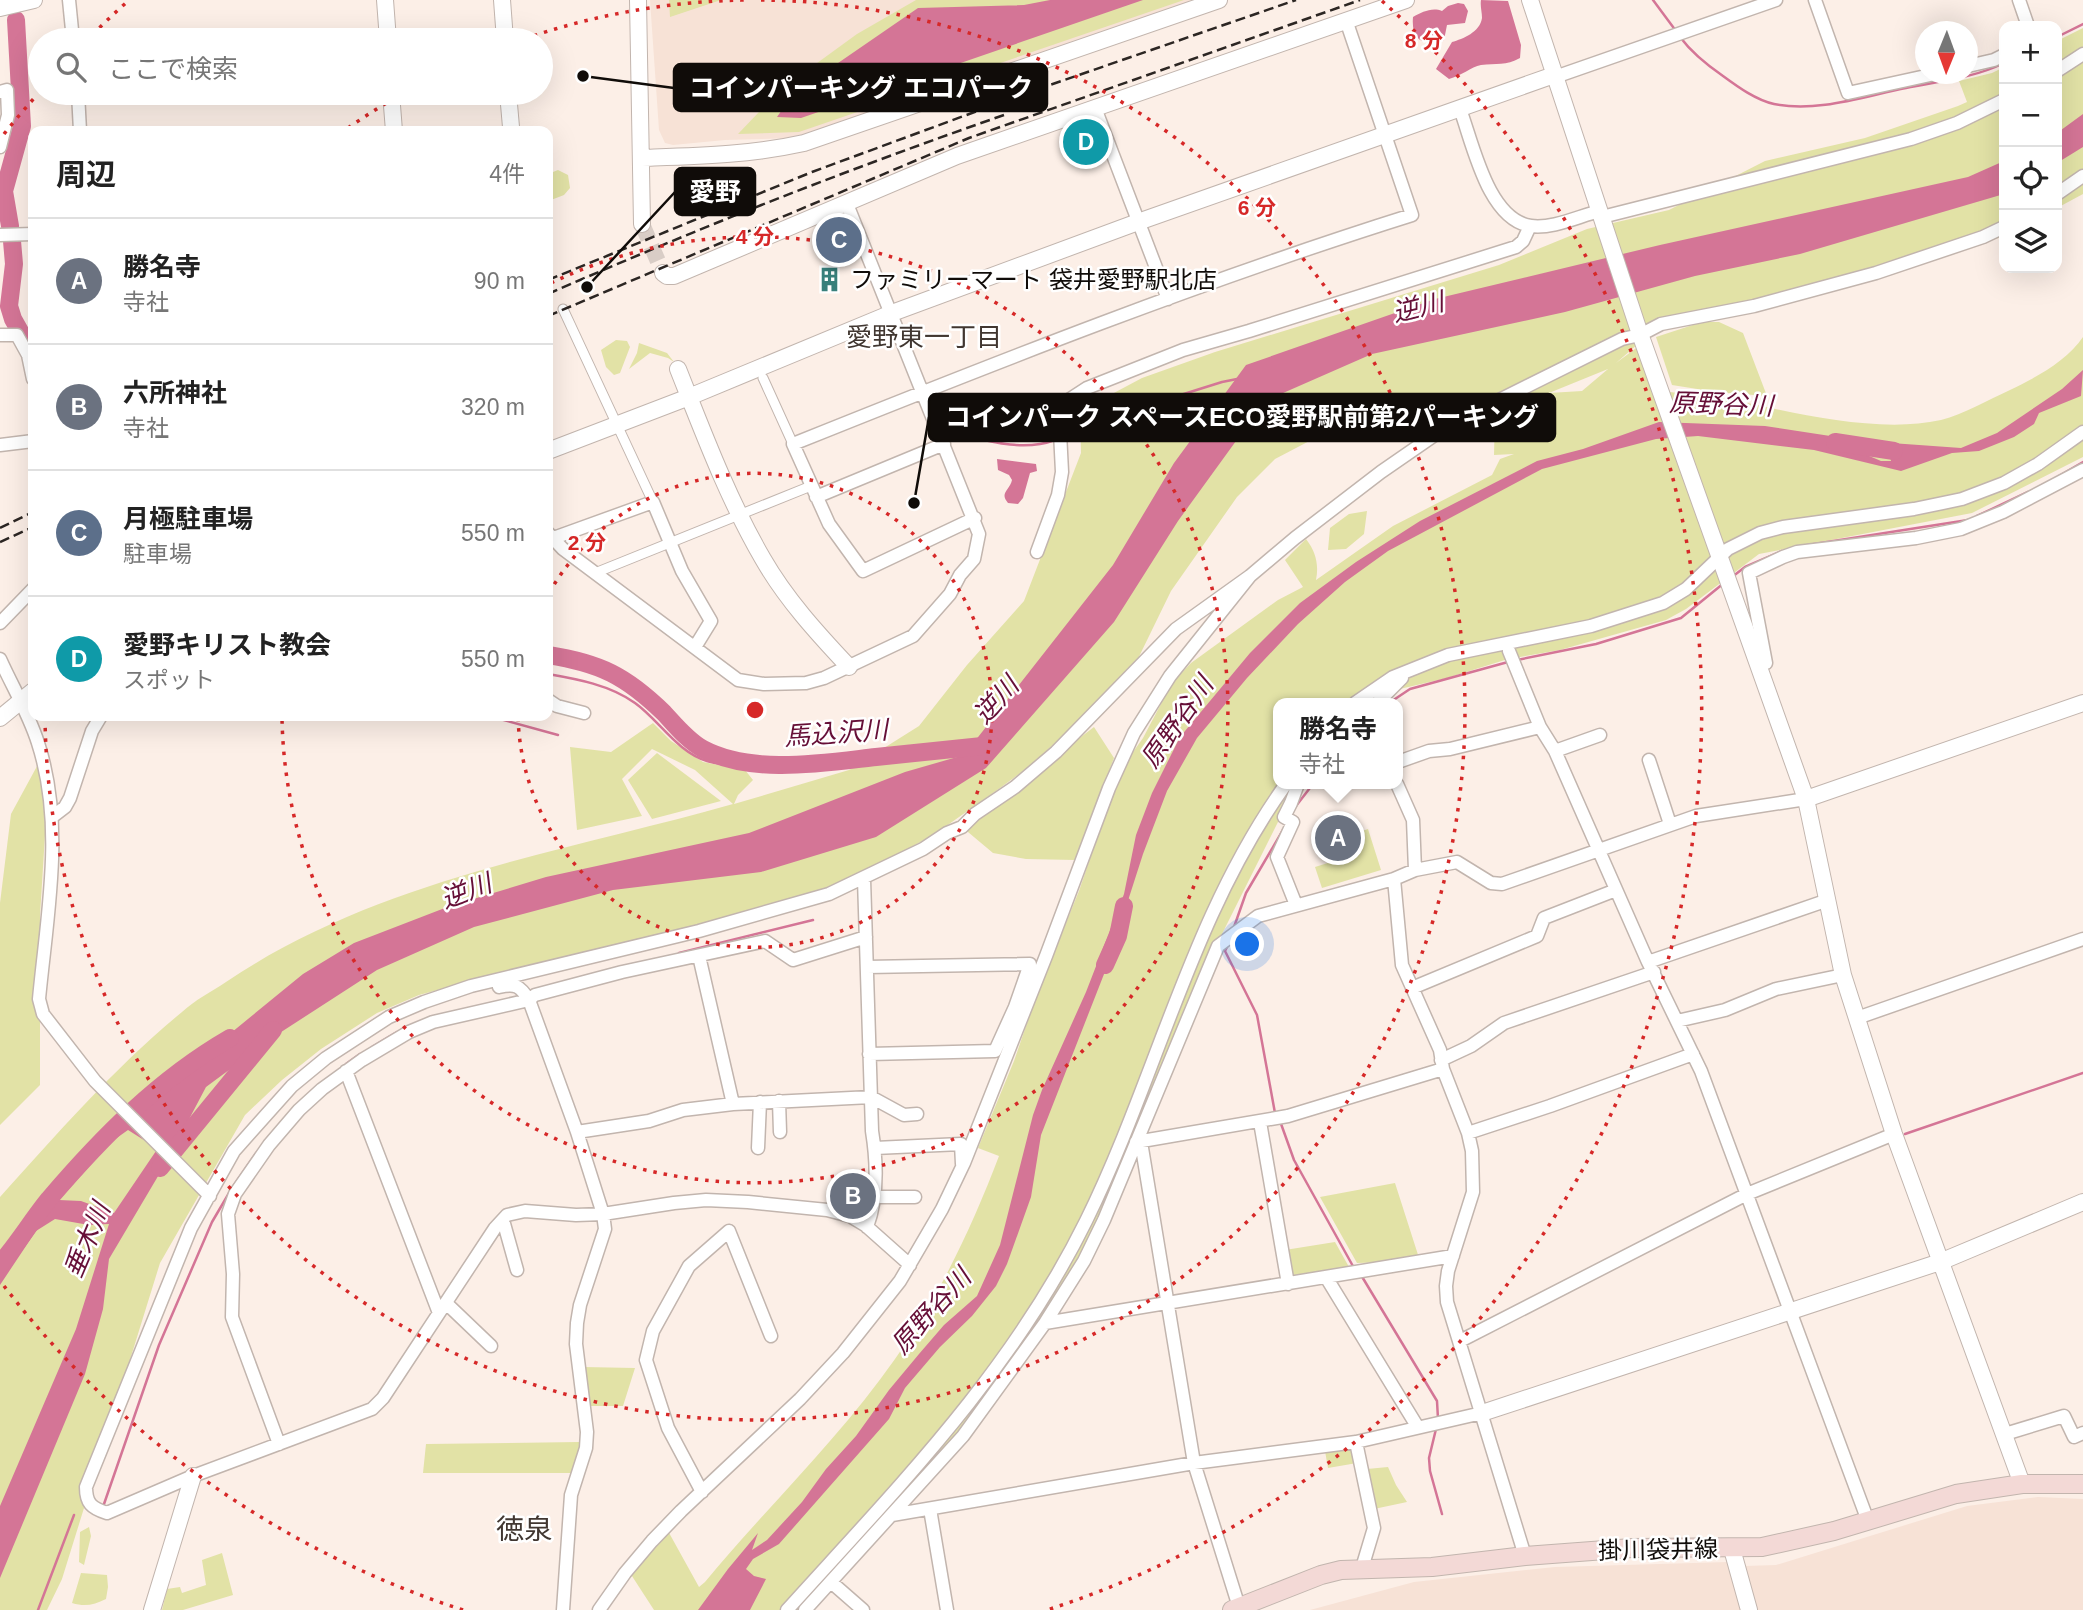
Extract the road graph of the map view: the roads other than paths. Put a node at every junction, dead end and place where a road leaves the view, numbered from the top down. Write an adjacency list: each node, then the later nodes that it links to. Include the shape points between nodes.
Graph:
1 (69, 0): 13 (street)
2 (384, 0): 14 (street)
3 (502, 0): 15 (street)
4 (638, 0): 34 (street)
5 (1219, 0): 34 (street, via 804,143 733,155)
6 (1406, 0): 11 (street)
7 (1530, 0): 20 (street)
8 (1776, 0): 20 (street)
9 (1815, 0): 21 (street, via 1848,93)
10 (2019, 0): 12 (street)
11 (1349, 20): 27 (street); 32 (street)
12 (2026, 21)
13 (72, 28)
14 (387, 28)
15 (504, 28)
16 (2083, 54): 19 (street)
17 (1999, 58): 18 (street)
18 (1978, 64)
19 (2062, 68)
20 (1555, 76): 28 (street); 38 (street)
21 (1915, 78)
22 (0, 92): 33 (street, via 7,90 8,115)
23 (1999, 102): 38 (street, via 1911,139)
24 (79, 105): 29 (street)
25 (392, 105): 30 (street)
26 (509, 105): 31 (street)
27 (1095, 108): 37 (street, via 957,156); 39 (street)
28 (1460, 109): 32 (street); 41 (street, via 1495,202 1504,213)
29 (80, 126)
30 (394, 126)
31 (511, 126)
32 (1384, 135): 39 (street); 46 (street, via 1412,215)
33 (0, 147)
34 (642, 158): 40 (street)
35 (2083, 176): 36 (street)
36 (2062, 191)
37 (847, 204): 45 (street, via 674,275); 48 (street)
38 (1602, 217): 41 (street); 50 (street)
39 (1138, 222): 46 (street); 48 (street)
40 (642, 224)
41 (1530, 226): 70 (street, via 1516,247 1183,349 1077,394 1059,412 1062,472)
42 (1999, 229): 50 (street, via 1876,273 1754,306 1661,324)
43 (0, 234): 44 (street)
44 (28, 234)
45 (663, 273)
46 (1168, 299): 54 (street)
47 (563, 309): 64 (street)
48 (892, 313): 54 (street); 55 (street)
49 (0, 335): 51 (street, via 17,335)
50 (1641, 335): 71 (street); 73 (street, via 1622,339 1449,425)
51 (28, 355)
52 (678, 369): 55 (street)
53 (763, 378): 58 (street)
54 (923, 392): 58 (street); 59 (street)
55 (689, 397): 61 (street); 65 (street)
56 (2083, 432): 71 (street, via 2004,483 1962,499 1783,527 1738,543)
57 (28, 442): 60 (street)
58 (793, 444): 63 (street)
59 (944, 444): 63 (street); 66 (street)
60 (0, 445)
61 (553, 449)
62 (2083, 470): 81 (street, via 1961,530 1797,552 1749,573 1766,663)
63 (814, 491): 65 (street); 66 (street, via 830,524 863,571)
64 (653, 502): 67 (street); 69 (street)
65 (740, 516): 69 (street); 82 (street, via 785,592)
66 (975, 518): 82 (street, via 979,545 950,594 913,636)
67 (553, 536)
68 (553, 540): 72 (street)
69 (671, 543): 72 (street); 77 (street, via 711,621)
70 (1037, 552)
71 (1720, 557): 76 (street, via 1686,589 1663,603); 81 (street)
72 (595, 573): 77 (street)
73 (1250, 576): 108 (street, via 1176,629 1056,752 1015,787 962,827); 141 (street, via 1170,676 1134,733)
74 (28, 594): 75 (street)
75 (0, 623)
76 (1569, 629): 78 (street); 79 (street)
77 (695, 647): 82 (street, via 738,680 764,684 806,683)
78 (1509, 651): 79 (street); 95 (street)
79 (1459, 652): 83 (street)
80 (0, 659): 87 (street)
81 (1759, 665): 103 (street)
82 (849, 667)
83 (1412, 668): 85 (street); 86 (street)
84 (28, 695): 87 (street)
85 (1362, 698)
86 (1382, 698)
87 (19, 701): 91 (street); 92 (street)
88 (2083, 703): 103 (street)
89 (553, 704): 90 (street)
90 (584, 713)
91 (0, 718)
92 (28, 720)
93 (28, 721): 104 (street, via 38,741)
94 (98, 721): 104 (street, via 70,798)
95 (1541, 727): 97 (street); 98 (street)
96 (1600, 735): 97 (street)
97 (1555, 751): 106 (street)
98 (1403, 760)
99 (1649, 760): 105 (street)
100 (1282, 789): 185 (street, via 1230,873 1206,924 1101,1188 1057,1277 995,1372 952,1426)
101 (1296, 789): 112 (street, via 1284,817 1293,822 1277,857)
102 (1399, 789): 107 (street, via 1413,820)
103 (1806, 799): 105 (street); 111 (street)
104 (52, 817): 142 (street, via 39,999 43,1014 95,1081)
105 (1671, 824): 106 (street)
106 (1599, 850): 107 (street, via 1502,884 1491,883 1457,862); 110 (street)
107 (1415, 870): 109 (street)
108 (864, 879): 113 (street); 120 (street, via 768,913)
109 (1394, 879): 112 (street); 119 (street, via 1402,965)
110 (1616, 890): 117 (street); 119 (street, via 1544,918 1536,936)
111 (1828, 900): 117 (street); 118 (street)
112 (1296, 905): 138 (street, via 1258,916 1218,946)
113 (866, 937): 115 (street, via 793,960 765,941); 116 (street)
114 (2083, 939): 122 (street)
115 (699, 956): 121 (street, via 597,978); 131 (street)
116 (867, 967): 124 (street); 124 (street, via 1030,964 995,1051)
117 (1651, 967): 123 (street); 126 (street, via 1504,1023)
118 (1843, 975): 122 (street); 123 (street, via 1776,989 1724,1010)
119 (1412, 988): 126 (street)
120 (435, 998): 121 (street, via 513,984 521,987); 142 (street, via 389,1017 292,1086 234,1152)
121 (529, 1000): 127 (street, via 433,1022); 134 (street)
122 (1857, 1018): 137 (street)
123 (1677, 1021): 125 (street)
124 (869, 1054): 128 (street)
125 (1693, 1054): 136 (street); 143 (street)
126 (1442, 1064): 133 (street); 136 (street)
127 (346, 1071): 157 (street); 168 (street, via 299,1110 269,1145 234,1194 228,1214 232,1317)
128 (871, 1097): 129 (street); 132 (street, via 904,1115); 140 (street)
129 (779, 1101): 130 (street); 135 (street)
130 (760, 1102): 131 (street); 139 (street)
131 (733, 1104): 134 (street)
132 (917, 1114)
133 (1260, 1122): 138 (street); 155 (street)
134 (577, 1132): 147 (street)
135 (780, 1132)
136 (1468, 1133): 150 (street, via 1473,1192)
137 (1894, 1134): 143 (street); 151 (street)
138 (1139, 1142): 156 (street); 159 (street, via 1088,1253)
139 (758, 1147)
140 (875, 1148): 141 (street, via 961,1144); 145 (street)
141 (962, 1168): 152 (street)
142 (208, 1194): 170 (street, via 86,1487 86,1500 107,1513)
143 (1746, 1194): 158 (street); 161 (street)
144 (915, 1196): 145 (street)
145 (874, 1197): 149 (street)
146 (2083, 1202): 151 (street)
147 (603, 1214): 148 (street, via 524,1210); 149 (street, via 706,1200 748,1202 827,1210); 183 (street, via 605,1229 577,1323 587,1432 571,1495)
148 (503, 1220): 153 (street); 157 (street)
149 (867, 1227): 152 (street)
150 (1453, 1256): 154 (street); 161 (street, via 1447,1302)
151 (1940, 1262): 158 (street); 166 (street)
152 (910, 1265): 173 (street, via 843,1353)
153 (517, 1270)
154 (1326, 1277): 155 (street); 164 (street)
155 (1287, 1284): 156 (street)
156 (1167, 1304): 159 (street); 169 (street)
157 (442, 1308): 162 (street); 168 (street, via 372,1409)
158 (1792, 1311): 163 (street); 176 (street)
159 (1045, 1323): 175 (street, via 963,1436)
160 (771, 1336): 173 (street, via 729,1231 689,1266 653,1331 646,1360 668,1428)
161 (1460, 1341): 163 (street)
162 (491, 1346)
163 (1482, 1413): 164 (street); 178 (street)
164 (1417, 1426): 167 (street)
165 (2083, 1433): 166 (street, via 2074,1437 2064,1416)
166 (2006, 1434): 171 (street)
167 (1356, 1442): 169 (street); 179 (street, via 1374,1528)
168 (279, 1444): 170 (street)
169 (1195, 1463): 174 (street); 181 (street)
170 (193, 1476): 182 (street)
171 (2022, 1484): 172 (main road, 掛川袋井線); 176 (main road, 掛川袋井線, via 1956,1494)
172 (2083, 1484)
173 (702, 1492): 184 (street, via 652,1541)
174 (930, 1509): 175 (street); 188 (street)
175 (892, 1515): 180 (street)
176 (1868, 1521): 177 (main road, 掛川袋井線, via 1789,1543)
177 (1732, 1549): 178 (main road, 掛川袋井線, via 1632,1548); 189 (street)
178 (1525, 1556): 179 (main road, 掛川袋井線, via 1432,1567)
179 (1362, 1568): 181 (main road, 掛川袋井線, via 1321,1575)
180 (831, 1582): 186 (street); 187 (street)
181 (1235, 1609)
182 (152, 1610)
183 (563, 1610)
184 (599, 1610)
185 (787, 1610)
186 (805, 1610)
187 (863, 1610)
188 (947, 1610)
189 (1749, 1610)

